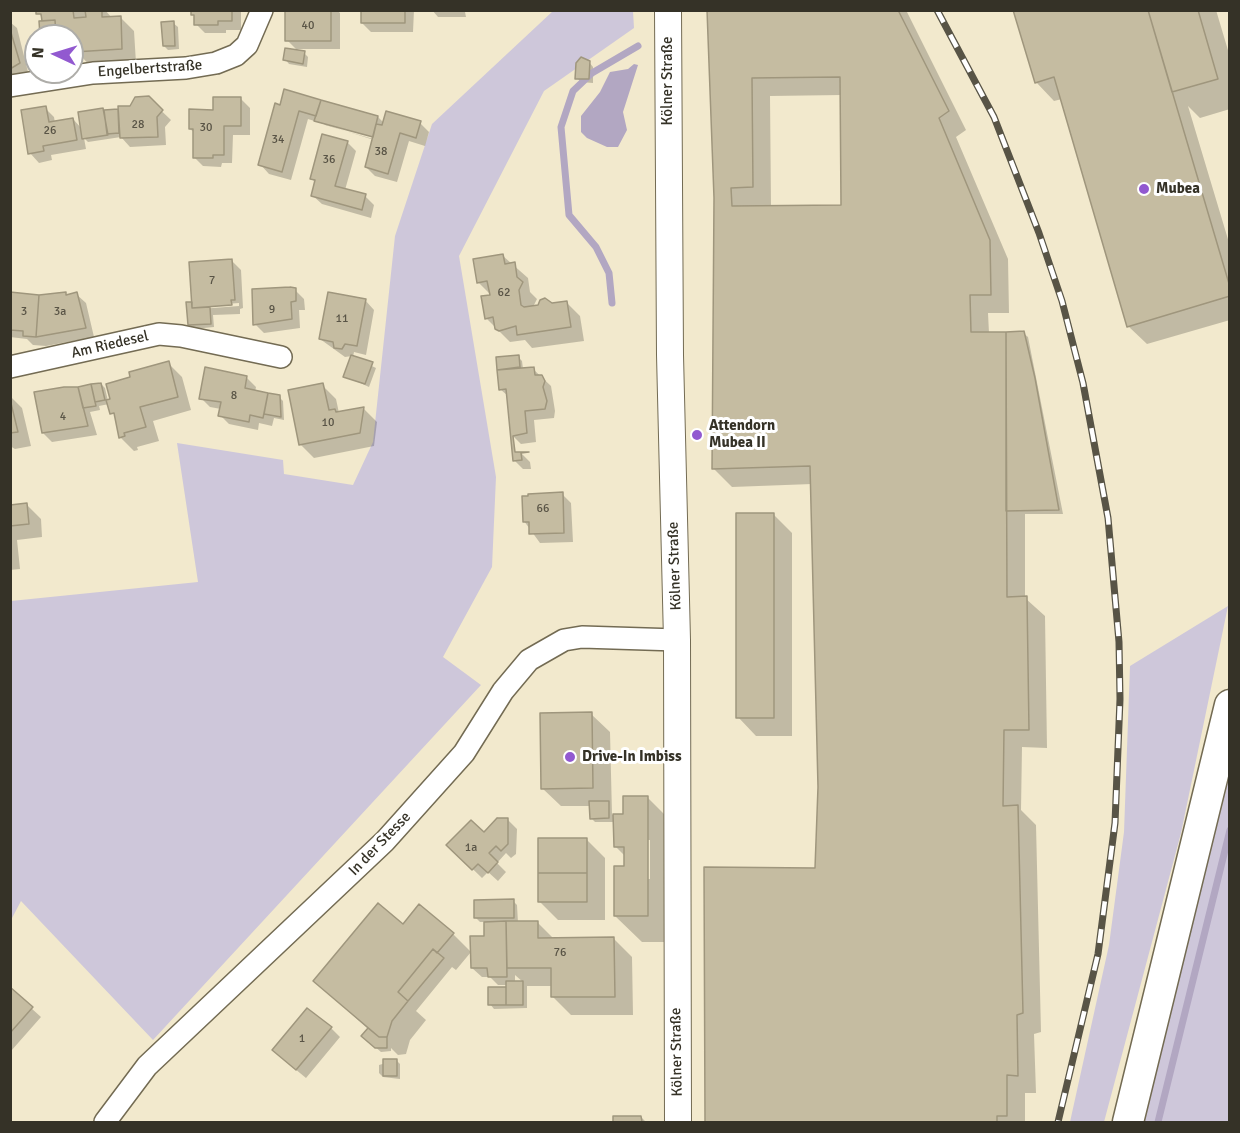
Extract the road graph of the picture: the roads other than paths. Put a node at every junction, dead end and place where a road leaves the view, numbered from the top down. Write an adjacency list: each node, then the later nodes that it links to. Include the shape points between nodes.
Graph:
1 (262, 10): 3 (street, Engelbertstraße, via 247,45 236,55 216,63 93,73)
2 (668, 10): 6 (street, Kölner Straße)
3 (10, 86)
4 (281, 357): 5 (street, Am Riedesel, via 159,334)
5 (10, 367)
6 (677, 640): 8 (street, In der Stesse, via 582,637 564,640 529,660 503,691 464,753 385,841 147,1066); 9 (street, Kölner Straße)
7 (1230, 705): 10 (main road)
8 (105, 1122)
9 (678, 1122)
10 (1128, 1122)

